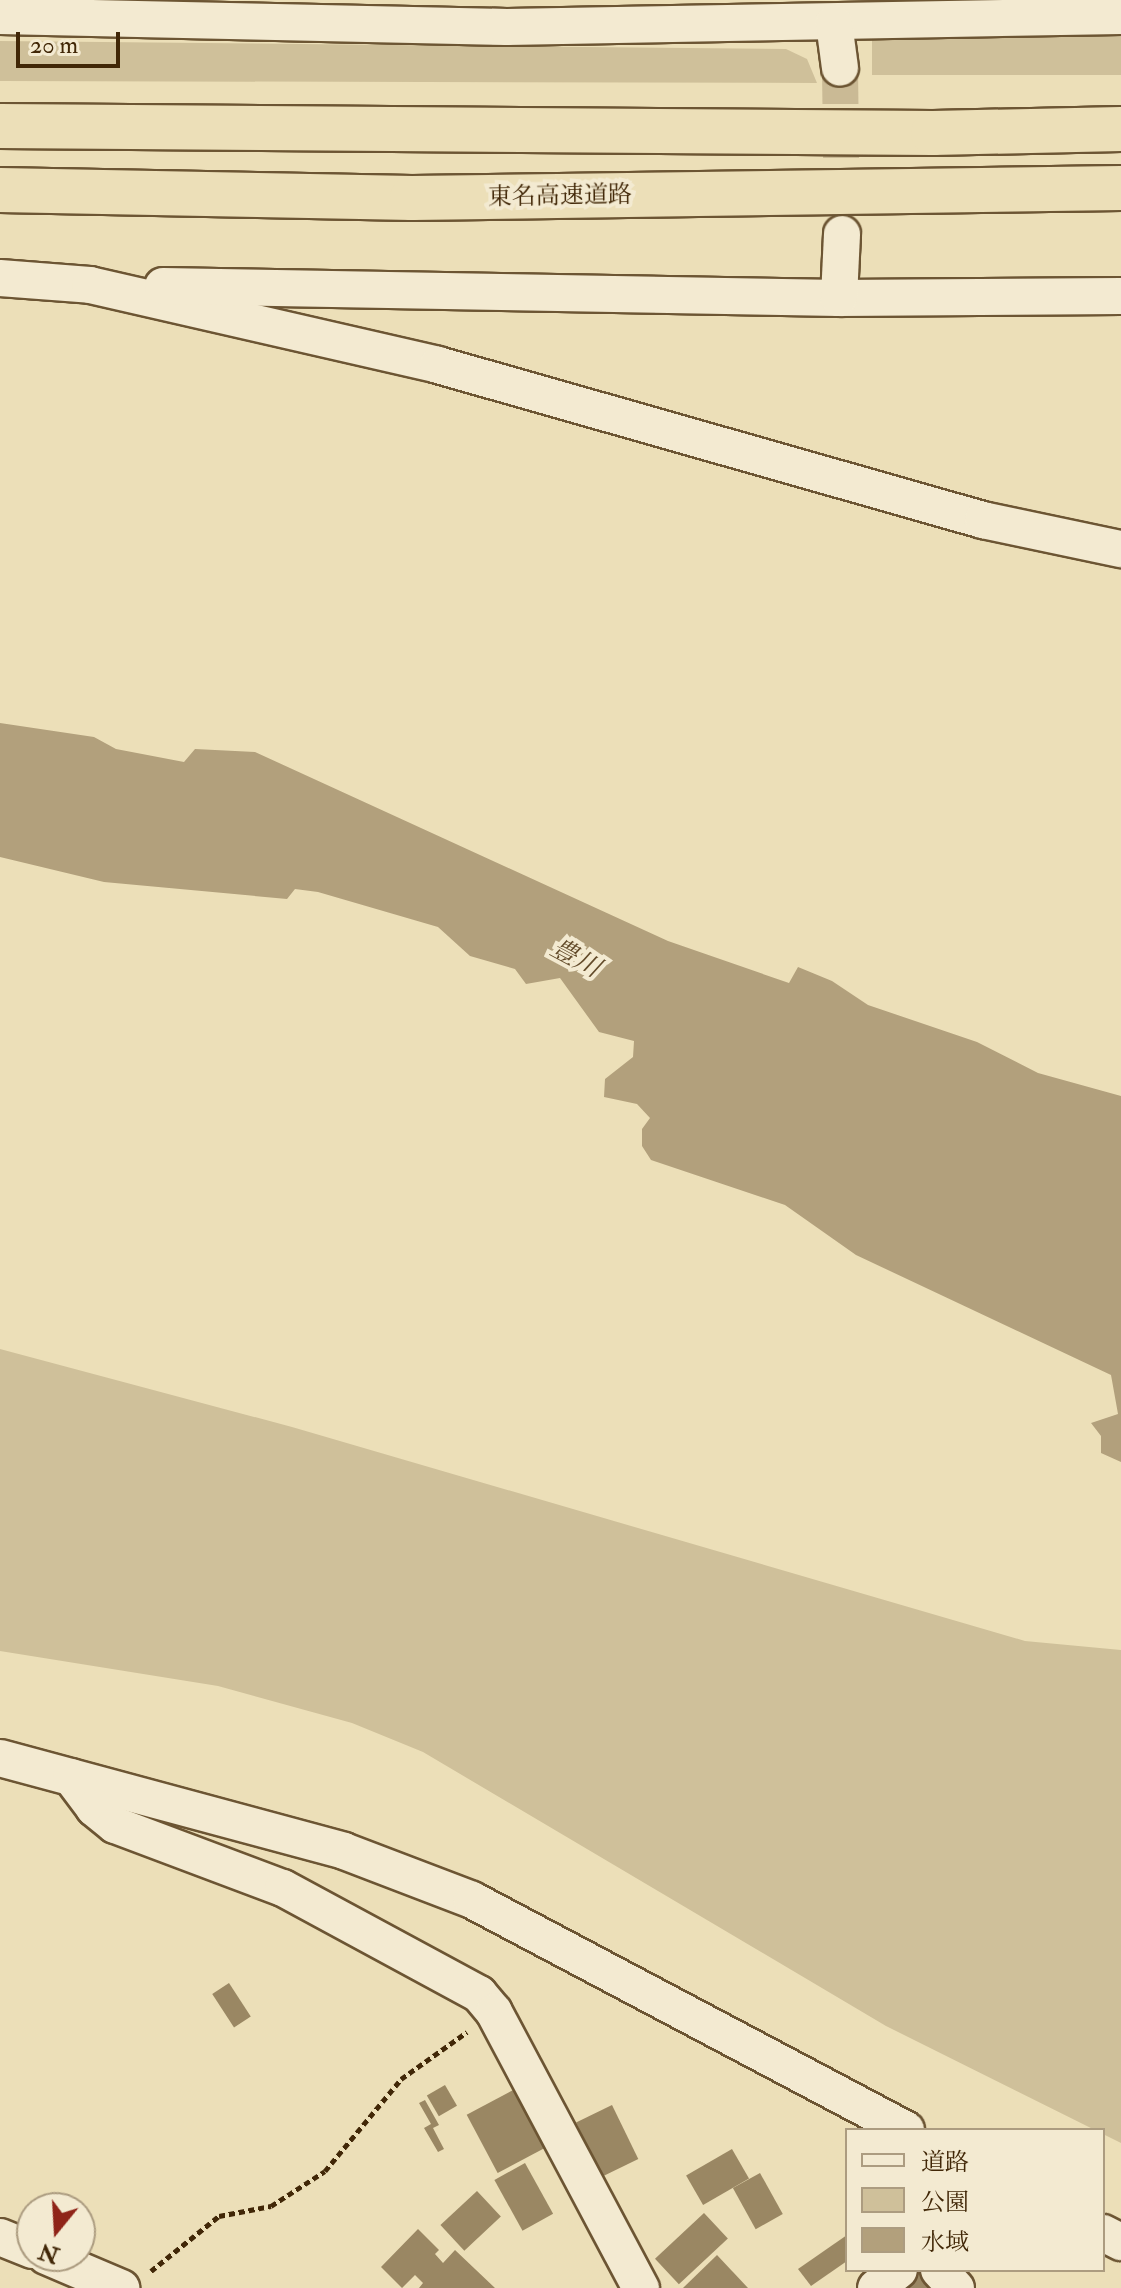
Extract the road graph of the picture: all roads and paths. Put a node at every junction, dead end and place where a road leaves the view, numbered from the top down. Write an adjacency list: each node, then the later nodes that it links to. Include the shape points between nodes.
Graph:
1 (0, 16): 3 (street, via 507,27)
2 (1121, 16): 3 (street)
3 (834, 23): 4 (street)
4 (840, 68)
5 (0, 126): 6 (highway, via 917,133)
6 (1121, 129)
7 (1121, 188): 8 (highway, 東名高速道路, via 412,198)
8 (0, 190)
9 (842, 234): 13 (street)
10 (0, 278): 11 (street)
11 (90, 285): 13 (street); 14 (street, via 438,365 983,520)
12 (1121, 296): 13 (street)
13 (839, 298)
14 (1121, 549)
15 (0, 1758): 16 (street)
16 (71, 1777): 17 (street, via 115,1825 283,1888 456,1979); 18 (street, via 344,1851 472,1900)
17 (494, 2012): 22 (path, via 401,2079 325,2171 271,2206 219,2216); 23 (street)
18 (902, 2128)
19 (95, 2272): 22 (street)
20 (896, 2272): 24 (street)
21 (941, 2272): 25 (street)
22 (131, 2284)
23 (641, 2288)
24 (876, 2288)
25 (956, 2288)

